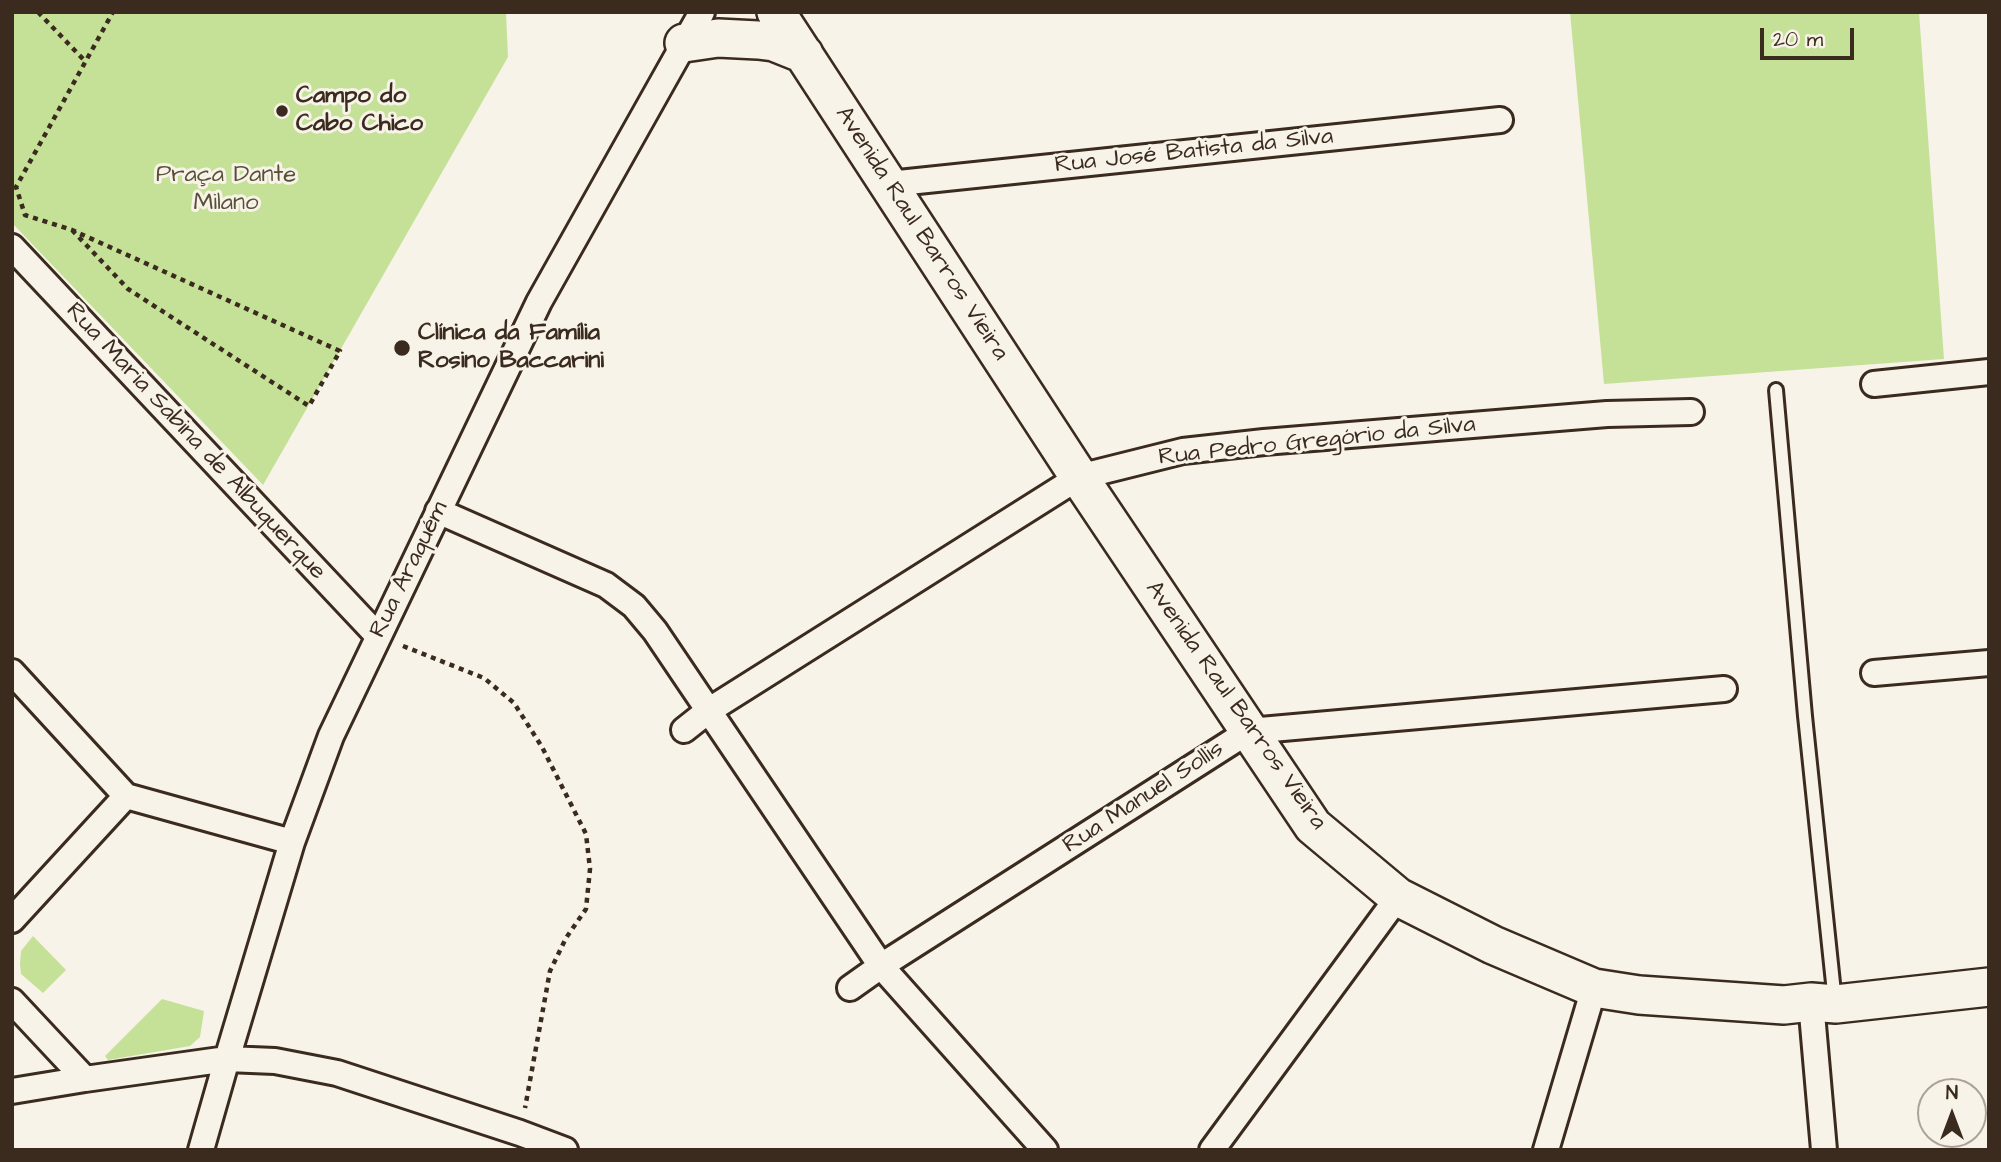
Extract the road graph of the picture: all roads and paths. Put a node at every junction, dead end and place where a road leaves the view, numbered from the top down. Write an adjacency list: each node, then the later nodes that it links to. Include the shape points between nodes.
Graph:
1 (38, 12): 7 (path)
2 (113, 12): 10 (path, via 16,187 25,215)
3 (776, 12): 6 (street, Avenida Raul Barros Vieira)
4 (799, 12): 6 (street, Avenida Raul Barros Vieira)
5 (695, 22): 6 (street, via 718,38 774,42); 17 (street, Rua Araquém, via 539,302)
6 (804, 54): 9 (street, Avenida Raul Barros Vieira)
7 (83, 60)
8 (1500, 120): 9 (street, Rua José Batista da Silva)
9 (888, 184): 16 (street, Avenida Raul Barros Vieira)
10 (72, 230): 10 (path, via 340,351 309,406 128,289)
11 (12, 247): 18 (street, Rua Maria Sabina de Albuquerque)
12 (1989, 372): 13 (street)
13 (1874, 384)
14 (1776, 390): 35 (lane, via 1805,716)
15 (1691, 412): 16 (street, Rua Pedro Gregório da Silva, via 1607,414 1183,451)
16 (1079, 477): 23 (street, Rua Pedro Gregório da Silva); 25 (street, Avenida Raul Barros Vieira)
17 (438, 511): 18 (street, Rua Araquém); 23 (street, via 606,585 625,598 655,631)
18 (378, 636): 27 (street, Rua Araquém, via 331,736); 39 (path, via 484,678 514,703 586,834 590,869 586,909 550,971)
19 (1989, 663): 21 (street)
20 (12, 672): 26 (street)
21 (1874, 673)
22 (1724, 689): 25 (street, Rua Manuel Sollis)
23 (708, 711): 24 (street, Rua Pedro Gregório da Silva); 30 (street)
24 (684, 730)
25 (1249, 731): 28 (street, Avenida Raul Barros Vieira, via 1313,826); 30 (street, Rua Manuel Sollis)
26 (126, 796): 27 (street); 29 (street)
27 (292, 842): 36 (street, Rua Araquém)
28 (1398, 897): 33 (street, Avenida Raul Barros Vieira, via 1493,945); 43 (street)
29 (12, 920)
30 (881, 966): 32 (street, Rua Manuel Sollis); 42 (street)
31 (1989, 987): 35 (street, Avenida Raul Barros Vieira)
32 (850, 988)
33 (1594, 988): 35 (street, Avenida Raul Barros Vieira, via 1784,1005); 44 (street)
34 (12, 1001): 37 (street)
35 (1823, 1003): 45 (street)
36 (226, 1059): 37 (street); 39 (street, via 275,1060 338,1073); 40 (street, Rua Araquém)
37 (85, 1079): 38 (street)
38 (12, 1091)
39 (520, 1133): 41 (street)
40 (201, 1150)
41 (565, 1150)
42 (1045, 1150)
43 (1212, 1150)
44 (1546, 1150)
45 (1824, 1150)

